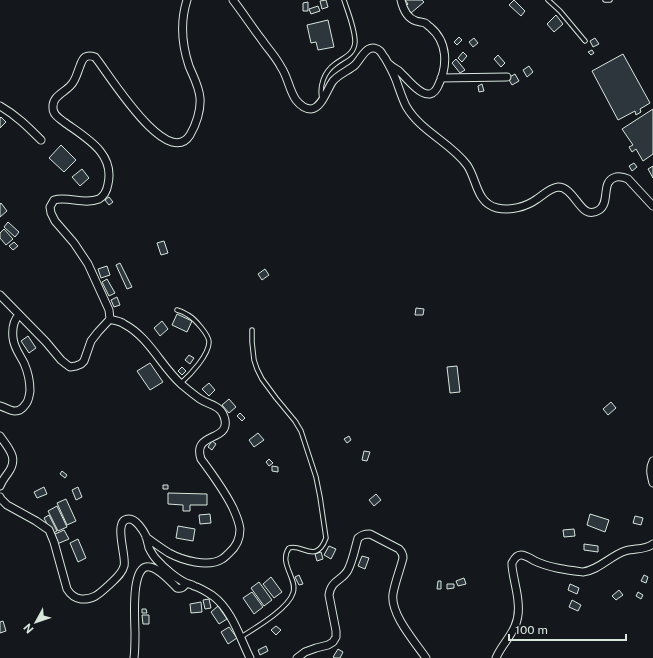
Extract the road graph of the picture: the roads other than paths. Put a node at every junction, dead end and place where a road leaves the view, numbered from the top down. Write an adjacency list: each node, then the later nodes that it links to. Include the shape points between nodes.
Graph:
1 (187, 0): 19 (street, via 184,9 183,37 186,56 198,88 200,109 185,141 170,142 153,130 95,57 89,55 81,63 71,86 54,101 54,113 100,150 108,164 108,185 101,198 81,201 61,198 54,200 50,207 55,221 88,264 109,310)
2 (233, 0): 12 (street, via 280,64 296,100 311,109 316,108)
3 (344, 0): 12 (lane, via 355,43 348,55 325,76 321,85)
4 (401, 0): 11 (street, via 409,17 425,23 440,38 445,60)
5 (548, 0): 8 (lane)
6 (605, 0): 7 (lane)
7 (610, 0)
8 (585, 41)
9 (389, 64): 11 (street, via 420,92 426,94 436,90); 12 (street, via 380,51 369,48 354,66 332,82); 15 (street, via 405,105 429,132 462,159 469,168 478,192 494,208 520,207 560,187 567,190 584,210 594,212 603,207 608,184 619,176 628,179)
10 (507, 77): 11 (street)
11 (441, 78)
12 (322, 100)
13 (0, 106): 14 (street, via 24,123)
14 (41, 140)
15 (653, 206)
16 (0, 295): 18 (street)
17 (177, 310): 21 (lane, via 189,315 209,340 209,347 201,361)
18 (19, 315): 19 (street, via 70,367 84,361 91,341); 22 (street, via 13,325 13,339 28,373 28,401 25,406 15,411)
19 (110, 320): 21 (street, via 123,323 137,332)
20 (252, 330): 31 (lane, via 257,369 301,431 316,477 326,538 323,545 313,552 289,548 286,560 294,591 290,600 275,615)
21 (180, 383): 28 (street, via 201,400 216,406 225,418 223,430 217,436 204,441 200,453 201,459 228,498 238,520 240,533 232,550 222,559 212,563 180,558)
22 (0, 406)
23 (0, 436): 26 (street, via 13,458 12,468)
24 (653, 461): 25 (street, via 650,466)
25 (653, 483)
26 (0, 486)
27 (0, 497): 28 (street, via 7,505 49,530 67,589 78,599 87,600 95,597 122,572 125,563 120,527 124,522 130,519 134,521)
28 (146, 537): 30 (street, via 149,548 157,560)
29 (653, 544): 36 (street, via 614,556 589,572 546,565 523,555 515,558 512,567 518,594 516,625)
30 (186, 584): 31 (street, via 204,591 222,604); 32 (street, via 183,588 177,588 161,572 149,566 140,571 135,592)
31 (241, 637): 33 (street)
32 (134, 658)
33 (250, 658)
34 (297, 658): 35 (street, via 305,652 328,645 336,637 330,589 349,568 358,538 370,534 401,551 403,558 393,594 394,609)
35 (426, 658)
36 (496, 658)

